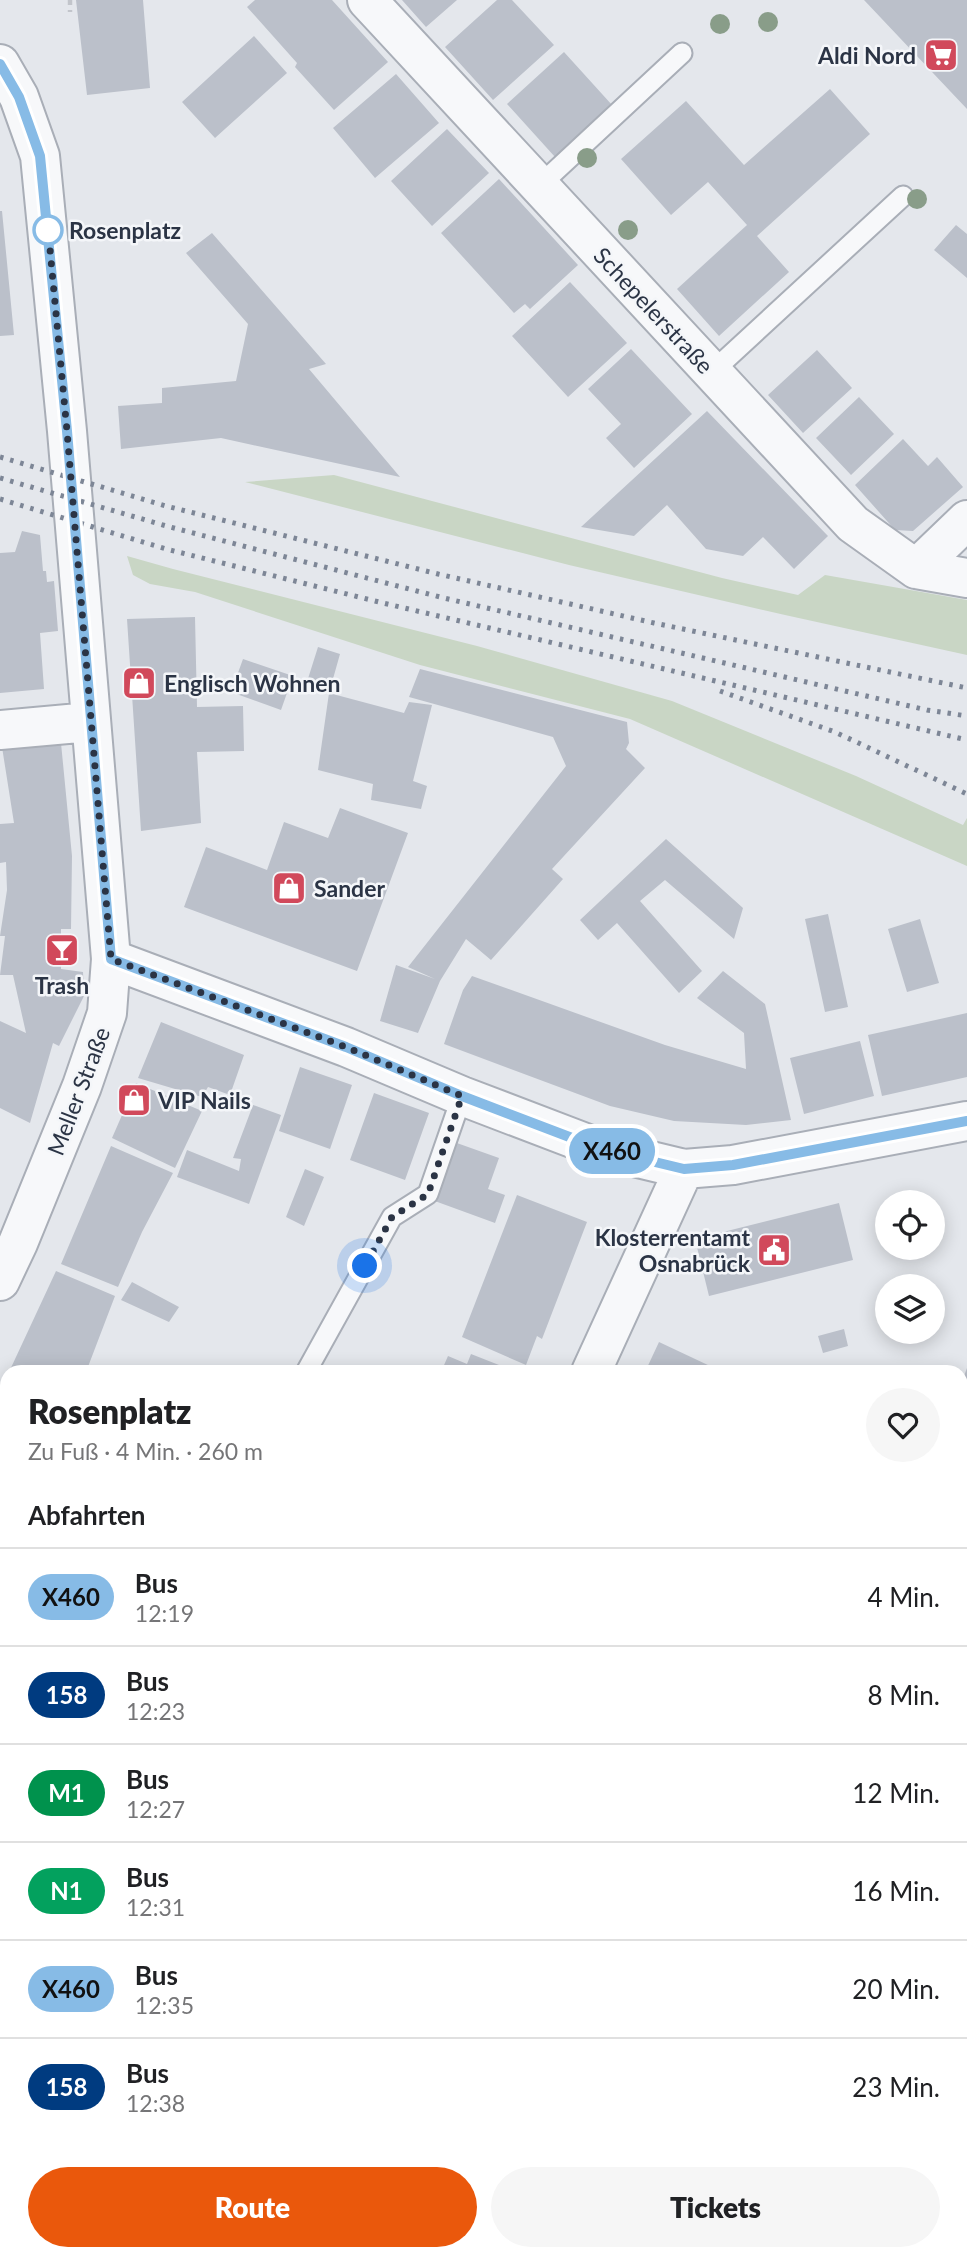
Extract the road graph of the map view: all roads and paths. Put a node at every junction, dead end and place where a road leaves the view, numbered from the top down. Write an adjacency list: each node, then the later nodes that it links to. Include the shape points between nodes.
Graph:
1 (70, 0): 3 (path)
2 (367, 0): 6 (street, Schepelerstraße)
3 (70, 12)
4 (682, 53): 6 (lane)
5 (0, 64): 12 (street, Meller Straße, via 19,97 40,156)
6 (539, 186): 8 (street, Schepelerstraße)
7 (903, 196): 8 (lane)
8 (712, 372): 10 (street, Schepelerstraße, via 853,524)
9 (967, 520): 10 (street)
10 (916, 569): 11 (street, Schepelerstraße)
11 (967, 578)
12 (90, 722): 13 (street); 14 (street, Meller Straße)
13 (0, 730)
14 (111, 959): 15 (street); 18 (street, Meller Straße, via 107,1013 99,1038)
15 (462, 1096): 17 (street, via 601,1149); 19 (lane, via 428,1194 392,1217)
16 (967, 1121): 17 (street, via 733,1165)
17 (684, 1169): 20 (street)
18 (0, 1281)
19 (310, 1365)
20 (594, 1365)

